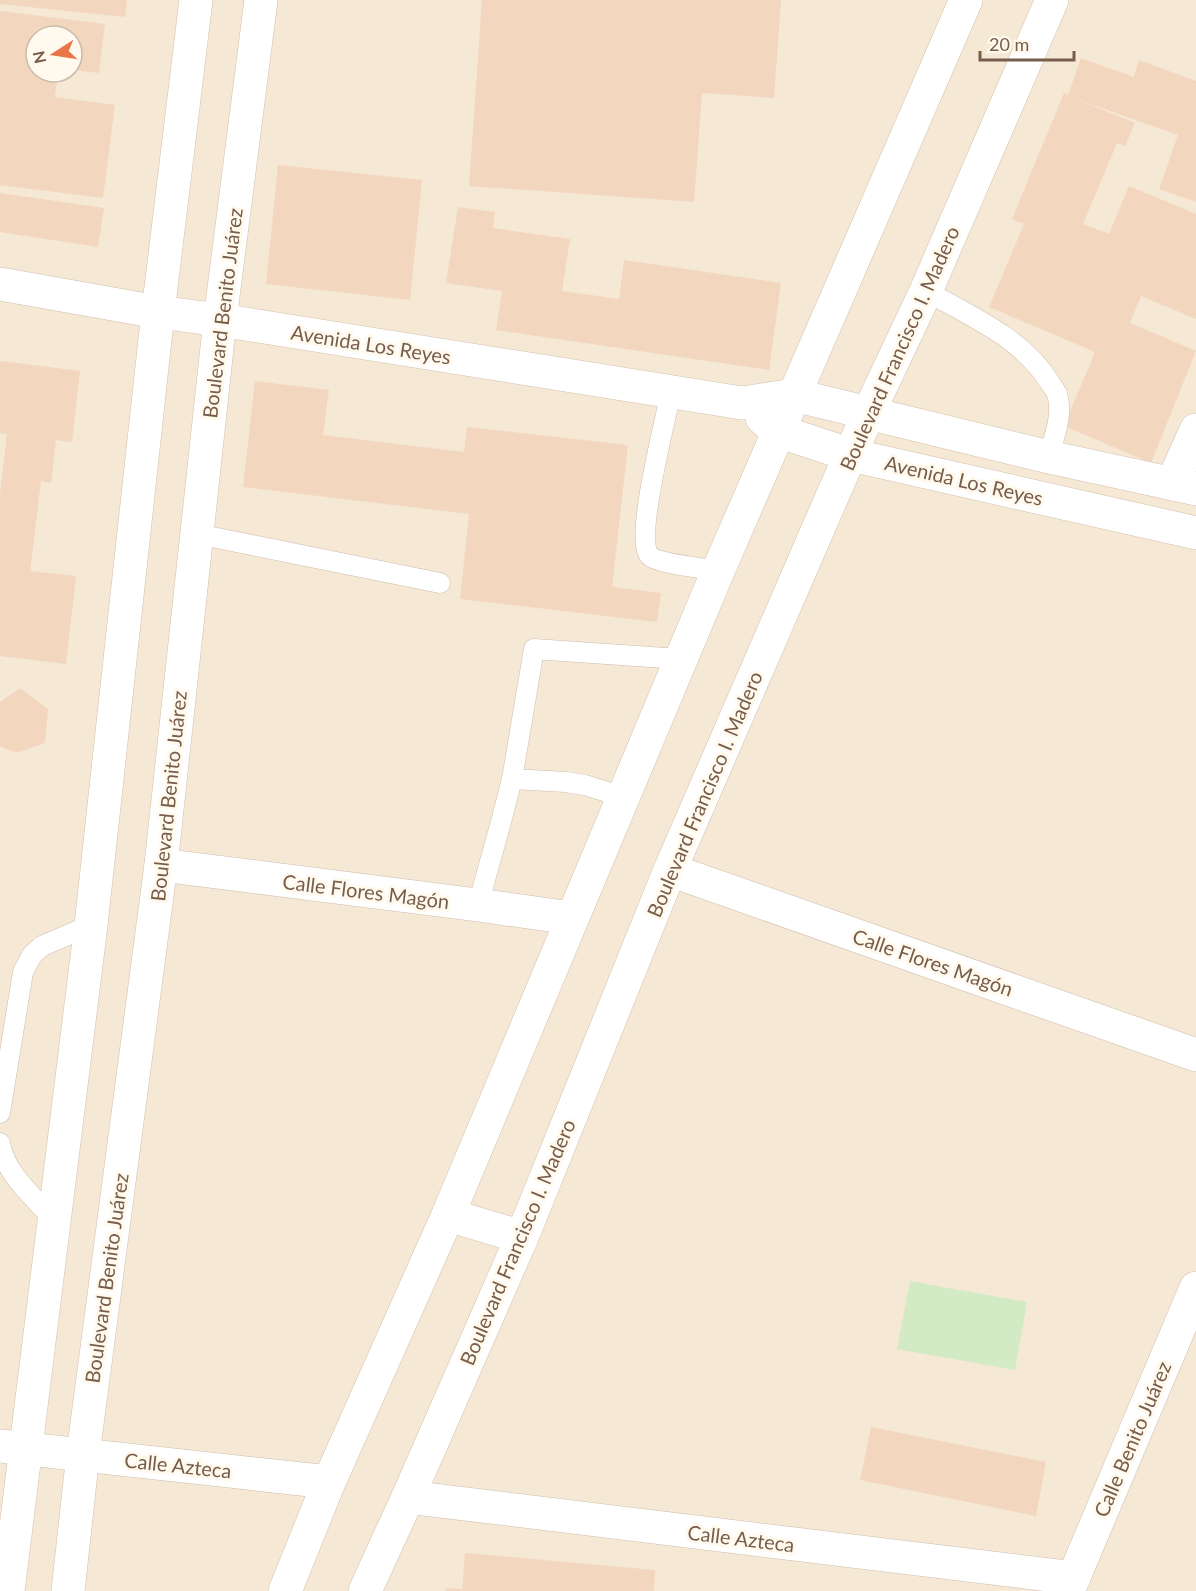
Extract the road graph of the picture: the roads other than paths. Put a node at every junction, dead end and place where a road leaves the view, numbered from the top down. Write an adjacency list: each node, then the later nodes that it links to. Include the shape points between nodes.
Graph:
1 (196, 0): 7 (main road)
2 (261, 0): 8 (main road, Boulevard Benito Juárez)
3 (966, 0): 10 (main road)
4 (1052, 0): 6 (main road, Boulevard Francisco I. Madero)
5 (0, 284): 7 (main road, Avenida Los Reyes)
6 (926, 291): 12 (main road, Boulevard Francisco I. Madero); 16 (lane, via 1002,335 1045,374 1057,394 1059,412)
7 (158, 312): 8 (main road, Avenida Los Reyes); 29 (main road)
8 (220, 320): 9 (main road, Avenida Los Reyes); 19 (main road, Boulevard Benito Juárez)
9 (671, 392): 11 (main road, Avenida Los Reyes); 20 (lane, via 648,502 645,547 651,557 663,562)
10 (794, 395): 11 (main road, Avenida Los Reyes); 12 (main road, Avenida Los Reyes); 14 (main road)
11 (742, 403): 14 (main road, Avenida Los Reyes)
12 (868, 414): 15 (main road, Boulevard Francisco I. Madero); 16 (main road, Avenida Los Reyes)
13 (1196, 430): 17 (main road)
14 (778, 431): 15 (main road, Avenida Los Reyes); 20 (main road)
15 (851, 455): 18 (main road, Avenida Los Reyes); 26 (main road, Boulevard Francisco I. Madero)
16 (1049, 458): 17 (main road, Avenida Los Reyes)
17 (1184, 486)
18 (1196, 533)
19 (197, 534): 21 (lane); 25 (main road, Boulevard Benito Juárez)
20 (718, 571): 22 (main road)
21 (440, 582)
22 (680, 659): 23 (lane, via 534,649); 24 (main road)
23 (512, 779): 24 (lane, via 585,785); 27 (lane)
24 (623, 797): 28 (main road)
25 (162, 865): 27 (main road, Calle Flores Magón); 38 (main road, Boulevard Benito Juárez)
26 (670, 870): 30 (main road, Calle Flores Magón); 35 (main road, Boulevard Francisco I. Madero)
27 (478, 905): 28 (main road, Calle Flores Magón)
28 (571, 918): 33 (main road)
29 (91, 925): 31 (lane, via 42,946 22,972); 34 (main road)
30 (1196, 1055)
31 (0, 1113)
32 (0, 1143): 34 (lane, via 2,1155 15,1176)
33 (448, 1215): 35 (main road); 39 (main road)
34 (55, 1221): 37 (main road)
35 (522, 1236): 40 (main road, Boulevard Francisco I. Madero)
36 (1196, 1288): 41 (main road, Calle Benito Juárez)
37 (13, 1447): 38 (main road, Calle Azteca); 42 (main road)
38 (83, 1454): 39 (main road, Calle Azteca); 43 (main road, Boulevard Benito Juárez)
39 (329, 1482): 44 (main road)
40 (408, 1497): 41 (main road, Calle Azteca); 45 (main road, Boulevard Francisco I. Madero)
41 (1071, 1585)
42 (8, 1591)
43 (68, 1591)
44 (285, 1591)
45 (365, 1591)

